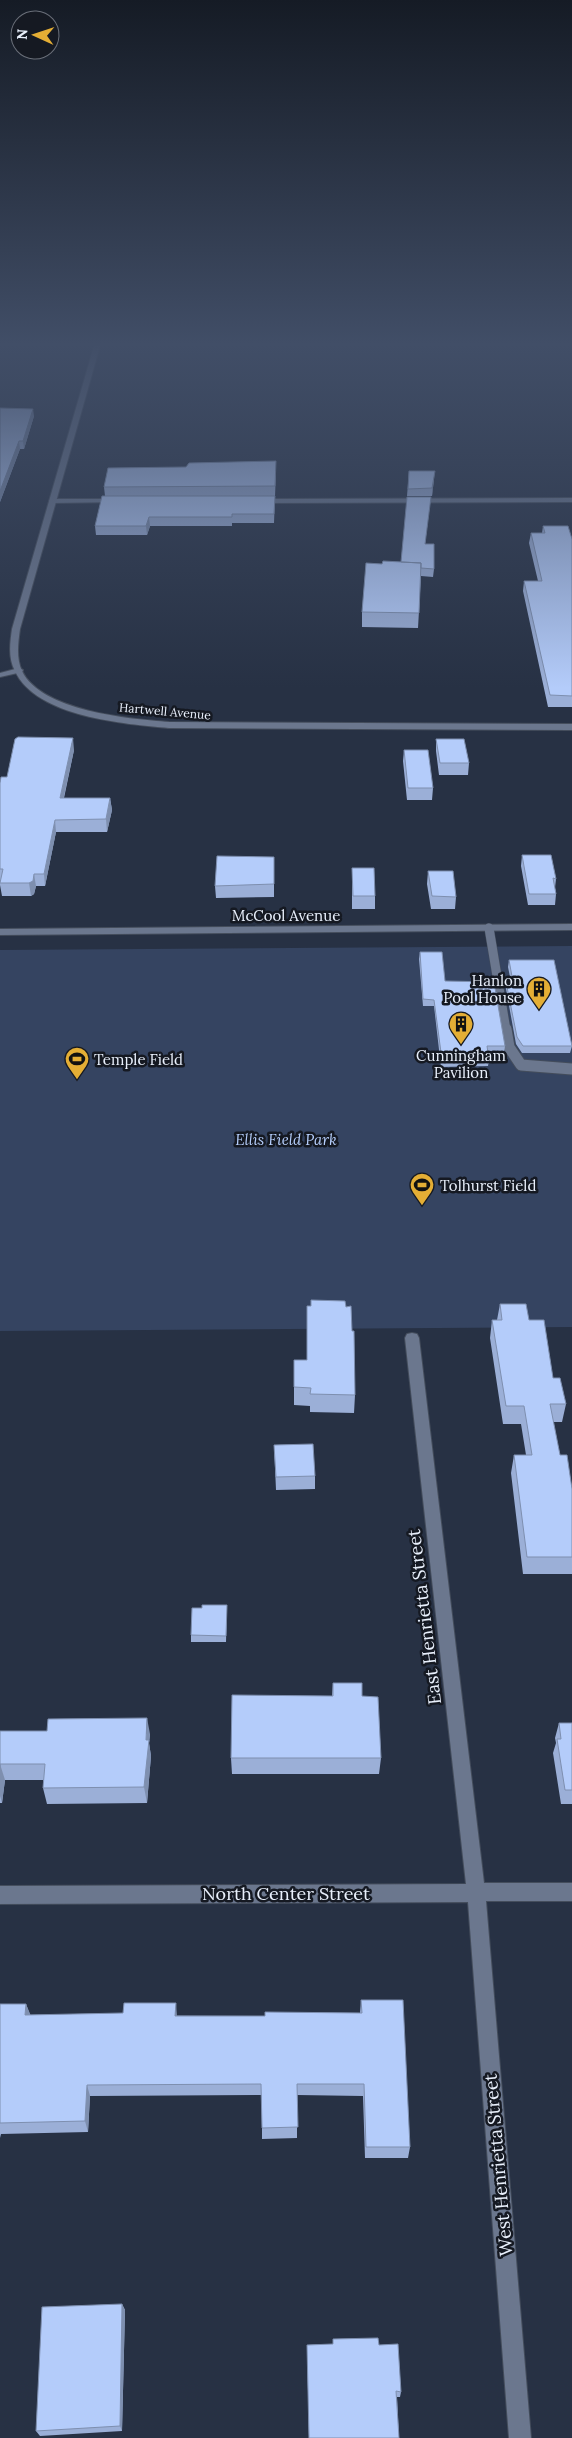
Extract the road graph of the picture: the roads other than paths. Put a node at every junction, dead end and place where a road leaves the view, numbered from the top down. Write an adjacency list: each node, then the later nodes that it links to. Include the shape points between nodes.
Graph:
1 (64, 460): 3 (street)
2 (572, 500): 5 (street)
3 (52, 501): 4 (street); 6 (street, via 16,629 14,655)
4 (122, 501)
5 (252, 501)
6 (19, 670): 7 (street); 8 (street, Hartwell Avenue, via 22,678 54,701 96,715 139,723 236,727)
7 (0, 675)
8 (572, 727)
9 (489, 928): 10 (street, McCool Avenue); 11 (street, McCool Avenue); 12 (lane, via 509,1048 521,1065)
10 (572, 928)
11 (0, 932)
12 (572, 1069)
13 (412, 1338): 14 (street, East Henrietta Street)
14 (476, 1892): 15 (street, North Center Street); 16 (street, North Center Street); 17 (street, West Henrietta Street)
15 (572, 1892)
16 (0, 1895)
17 (520, 2438)

